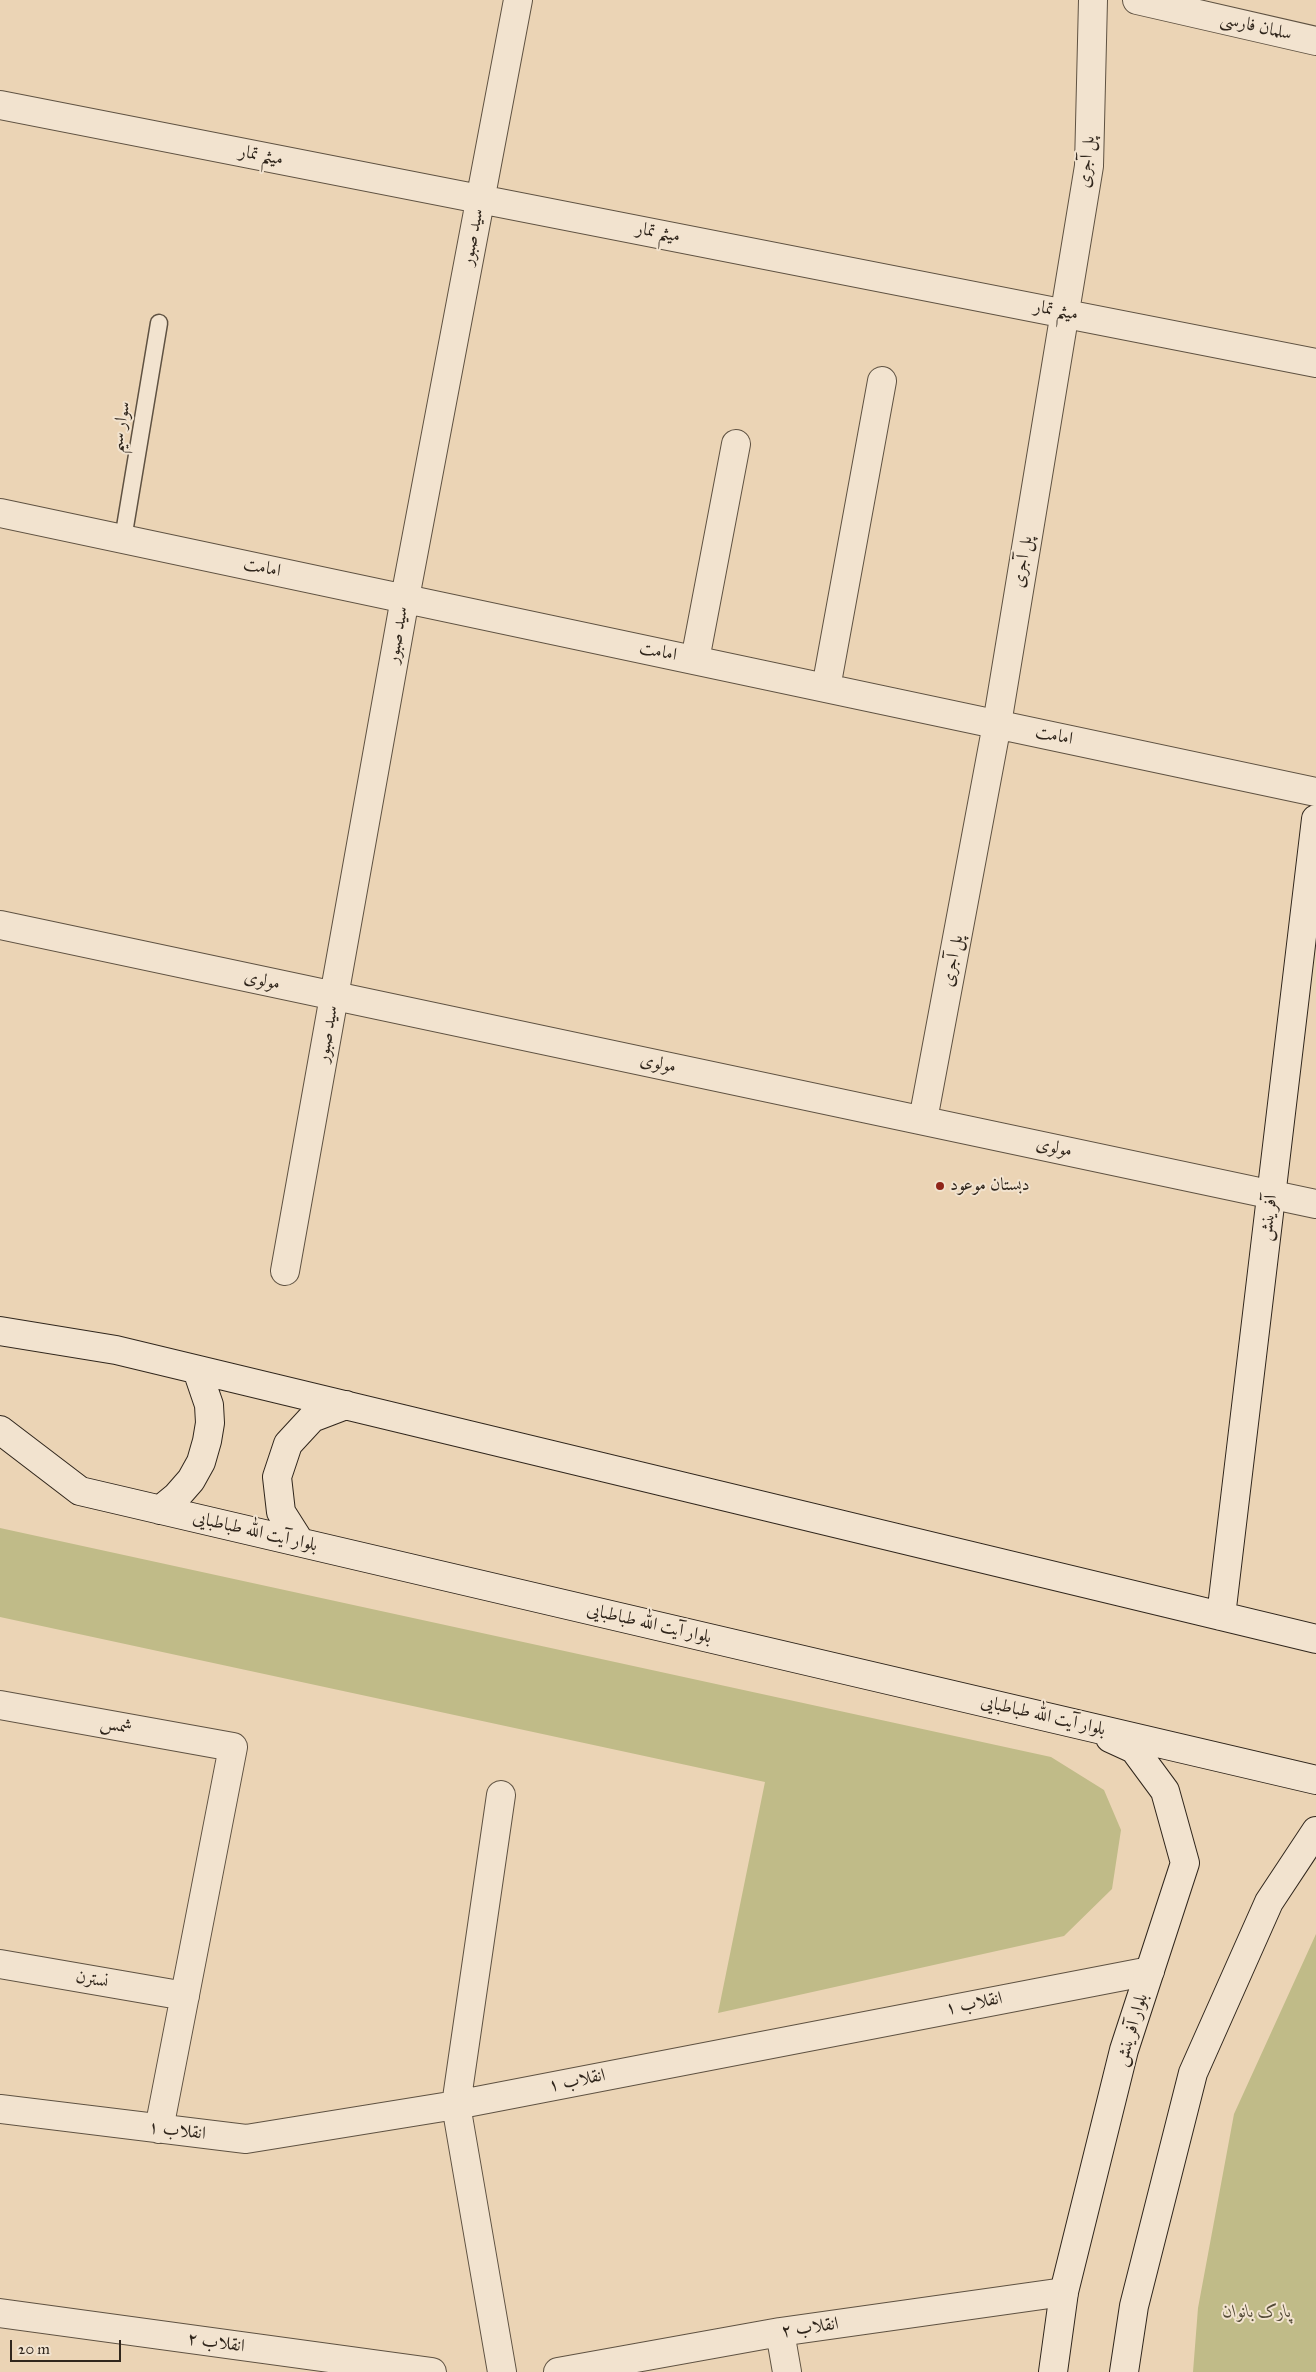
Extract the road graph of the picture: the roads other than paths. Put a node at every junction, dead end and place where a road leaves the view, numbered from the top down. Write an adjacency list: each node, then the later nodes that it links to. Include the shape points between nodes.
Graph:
1 (518, 0): 6 (street, سید صبور)
2 (1093, 0): 7 (street, پل آجری, via 1089,166)
3 (1148, 1): 4 (street, سلمان فارسی)
4 (1316, 41)
5 (0, 105): 6 (street, میثم تمار)
6 (480, 198): 7 (street, میثم تمار); 14 (street, سید صبور)
7 (1063, 312): 9 (street, میثم تمار); 17 (street, پل آجری)
8 (159, 323): 13 (lane, سوار سیم)
9 (1316, 362)
10 (882, 381): 16 (street)
11 (736, 444): 15 (street)
12 (0, 513): 13 (street, امامت)
13 (123, 539): 14 (street, امامت)
14 (405, 598): 15 (street, امامت); 21 (street, سید صبور)
15 (696, 660): 16 (street, امامت)
16 (826, 688): 17 (street, امامت)
17 (997, 724): 18 (street, امامت); 22 (street, پل آجری)
18 (1316, 792)
19 (1316, 819): 23 (street, آفرینش)
20 (0, 925): 21 (street, مولوی)
21 (334, 996): 22 (street, مولوی); 25 (street, سید صبور)
22 (923, 1120): 23 (street, مولوی)
23 (1272, 1194): 24 (street, مولوی); 32 (street, آفرینش)
24 (1316, 1204)
25 (285, 1271)
26 (0, 1330): 27 (street, via 116,1350)
27 (197, 1370): 28 (street); 30 (street, via 208,1405 207,1442 191,1480)
28 (346, 1405): 31 (street, via 312,1418 288,1444 277,1477 281,1512); 32 (street)
29 (0, 1430): 30 (street, بلوار آیت الله طباطبایی, via 80,1490)
30 (160, 1510): 31 (street, بلوار آیت الله طباطبایی)
31 (300, 1542): 35 (street, بلوار آیت الله طباطبایی)
32 (1222, 1616): 33 (street)
33 (1316, 1639)
34 (0, 1705): 41 (street, شمس, via 233,1747)
35 (1089, 1727): 36 (street, بلوار آیت الله طباطبایی); 40 (street, بلوار آفرینش, via 1134,1749 1165,1791 1185,1864)
36 (1316, 1780)
37 (501, 1795): 42 (street)
38 (1316, 1831): 53 (street, via 1269,1902 1193,2073 1134,2306)
39 (0, 1964): 41 (street, نسترن)
40 (1150, 1970): 42 (street, انقلاب ۱); 45 (street, بلوار آفرینش, via 1124,2050)
41 (185, 1996): 44 (street)
42 (456, 2105): 44 (street, انقلاب ۱, via 246,2139); 49 (street)
43 (0, 2109): 44 (street, انقلاب ۱)
44 (159, 2129)
45 (1064, 2292): 47 (street, انقلاب ۲); 52 (street, بلوار آفرینش)
46 (0, 2313): 48 (street, انقلاب ۲)
47 (780, 2332): 50 (street, انقلاب ۲); 51 (street)
48 (432, 2372)
49 (502, 2372)
50 (558, 2372)
51 (787, 2372)
52 (1053, 2372)
53 (1124, 2372)

